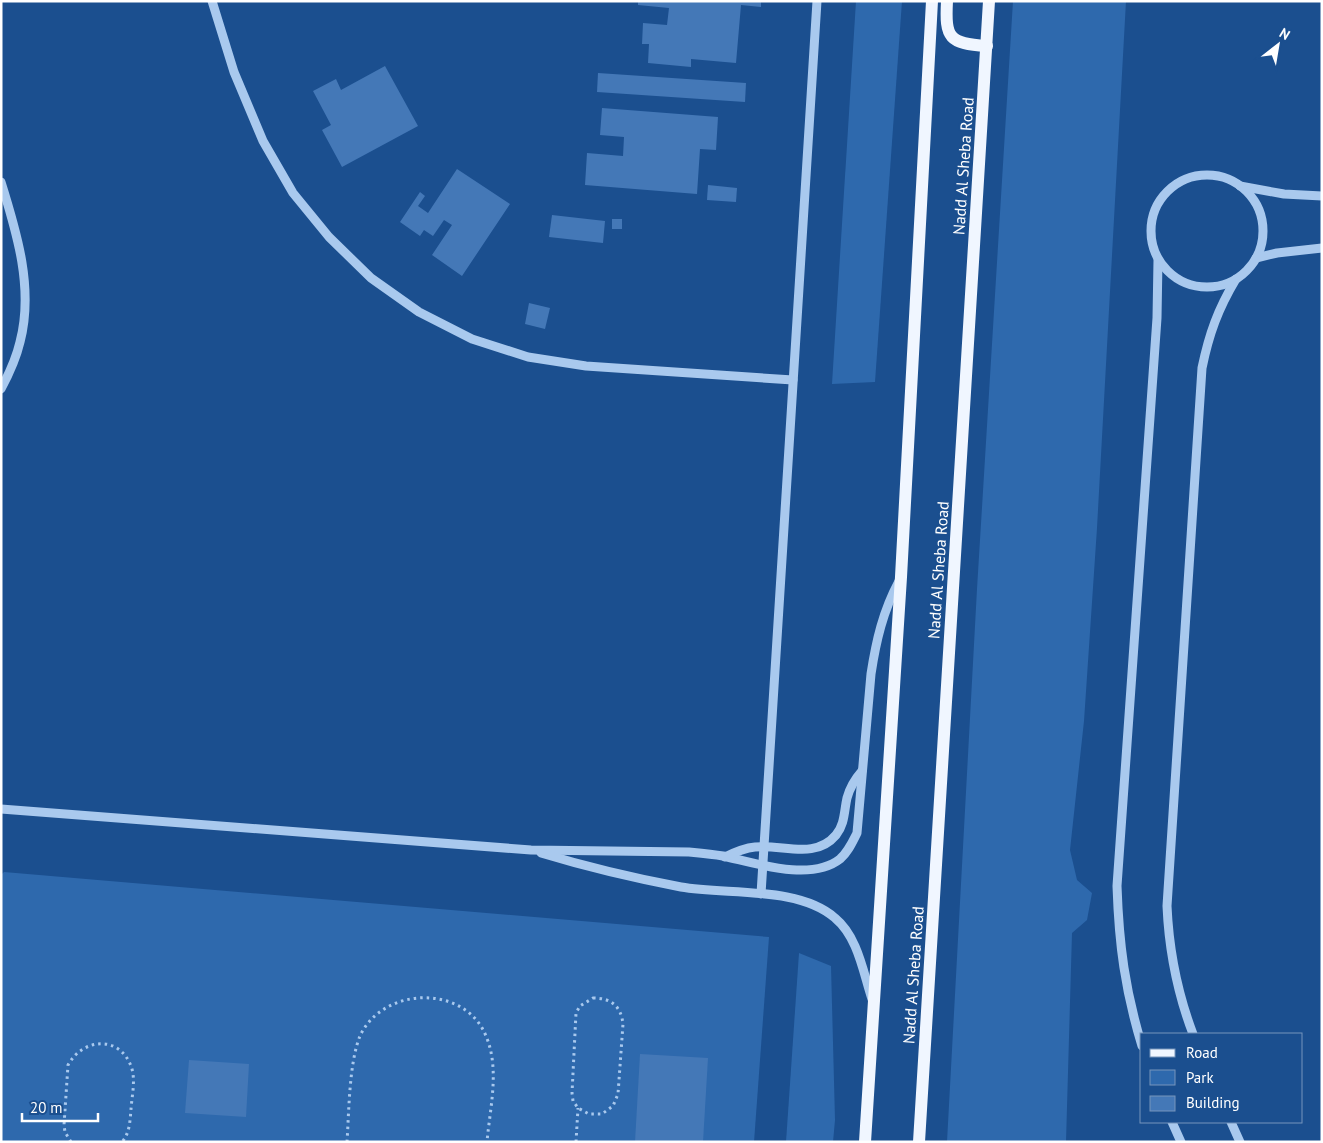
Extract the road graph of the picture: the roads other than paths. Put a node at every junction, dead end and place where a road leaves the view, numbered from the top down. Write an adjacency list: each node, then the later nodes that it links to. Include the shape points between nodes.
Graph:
1 (212, 1): 14 (street, via 234,72 263,141 294,193 329,237 371,278 419,312 472,338 528,357 586,366)
2 (817, 1): 14 (street)
3 (932, 1): 16 (main road)
4 (946, 1): 6 (main road, via 946,27 954,39)
5 (989, 1): 6 (main road, Nadd Al Sheba Road)
6 (986, 46): 30 (main road, Nadd Al Sheba Road)
7 (1, 182): 15 (street, via 17,239 25,292 25,317 21,342)
8 (1240, 186): 9 (street, via 1284,194); 11 (street, via 1254,200 1262,219 1262,239); 12 (street, via 1225,178 1208,175 1191,177 1175,184 1154,210 1150,227)
9 (1322, 196)
10 (1322, 248): 11 (street, via 1292,250)
11 (1256, 258): 13 (street)
12 (1158, 260): 13 (street, via 1173,276 1193,286 1215,287); 26 (street, via 1157,318 1117,886 1123,971)
13 (1236, 279): 25 (street, via 1214,321 1202,368 1167,906 1174,970)
14 (793, 380): 19 (street)
15 (1, 389)
16 (901, 576): 17 (street, via 886,608 874,649); 24 (main road)
17 (862, 771): 19 (street, via 850,788 841,827 827,843 808,850); 22 (street, via 857,833 847,852 831,865 816,869)
18 (1, 809): 20 (street)
19 (764, 847): 21 (street, via 746,848); 22 (street)
20 (531, 850): 21 (street, via 689,852); 23 (street, via 628,877 692,888)
21 (726, 857): 22 (street)
22 (763, 866): 23 (street)
23 (761, 894): 24 (street, via 810,902 836,919 854,944)
24 (874, 1006): 29 (main road)
25 (1193, 1033)
26 (1140, 1039)
27 (1172, 1123): 31 (street)
28 (1231, 1123): 32 (street)
29 (865, 1142)
30 (918, 1142)
31 (1181, 1142)
32 (1240, 1142)

